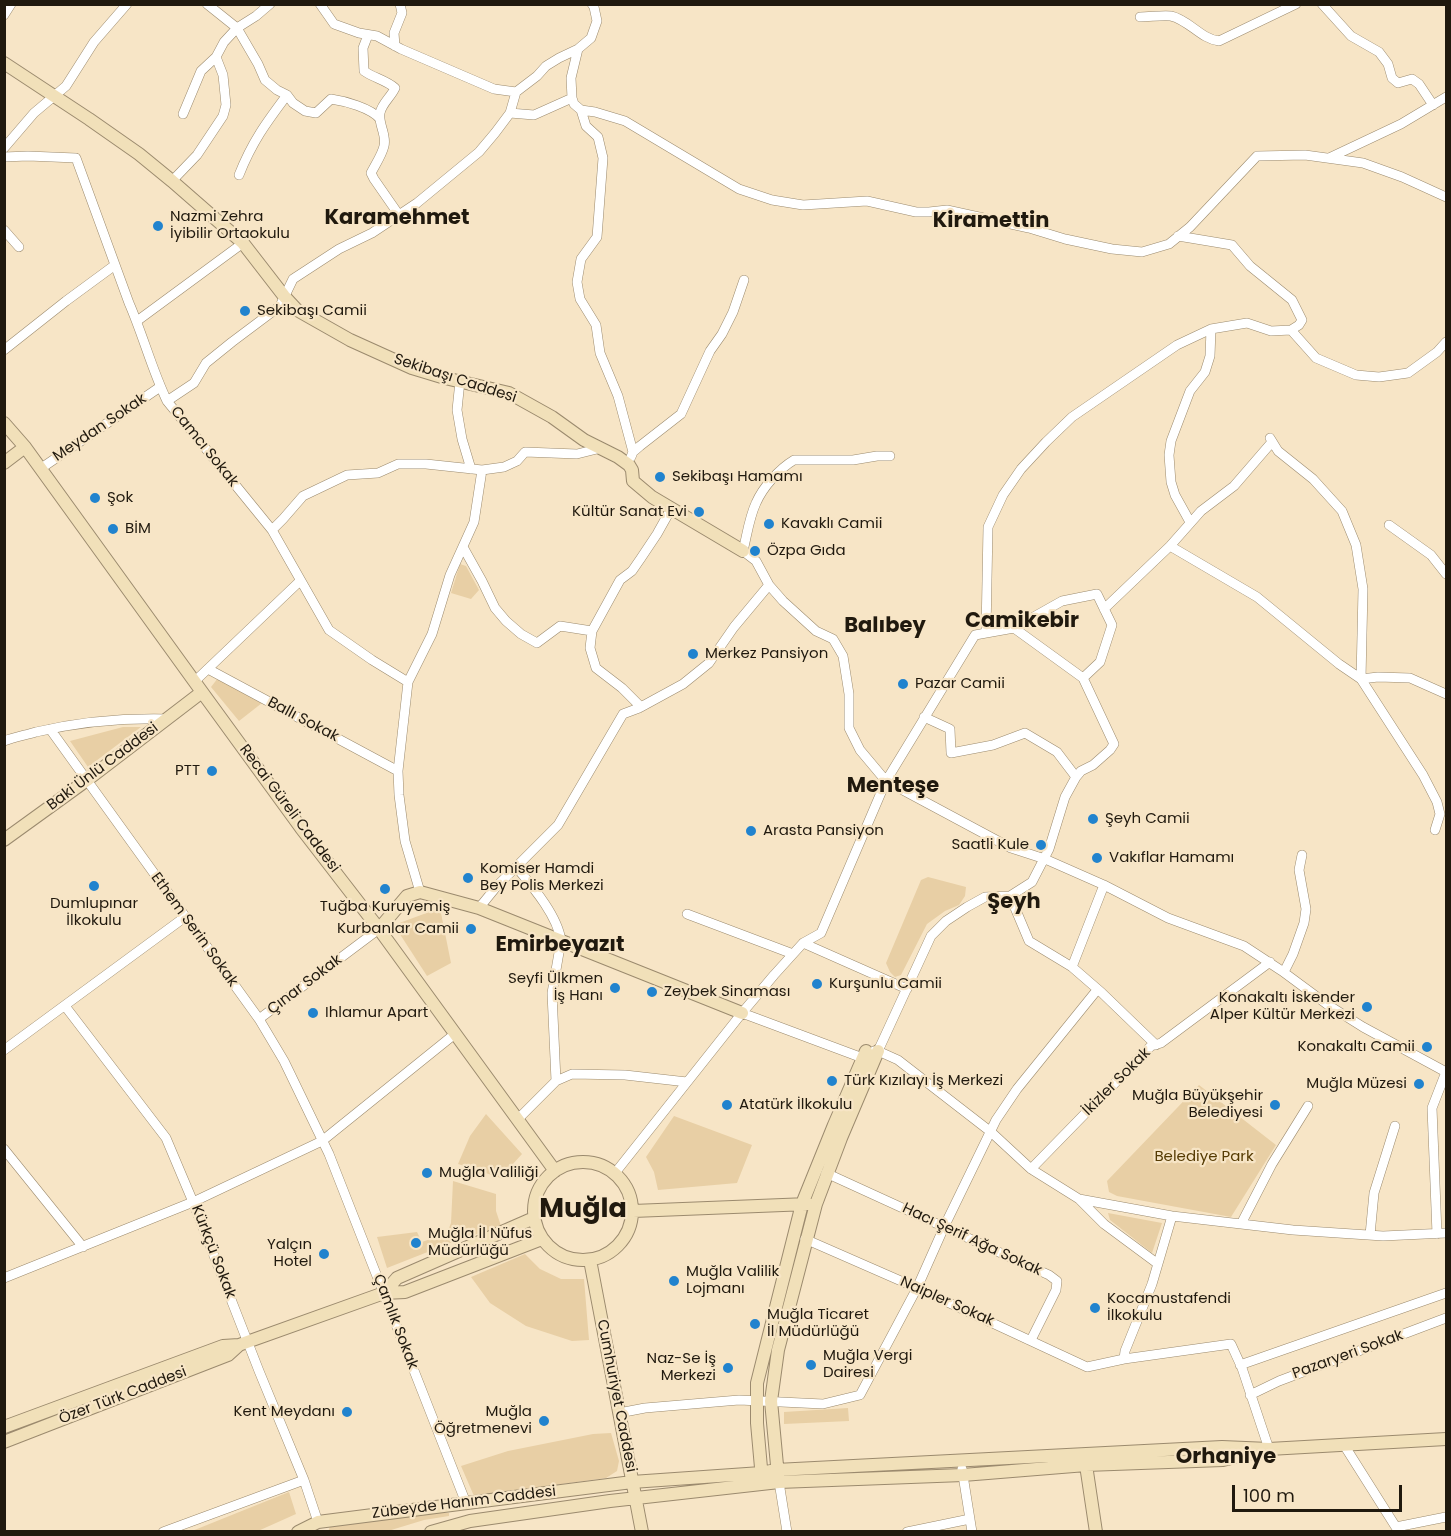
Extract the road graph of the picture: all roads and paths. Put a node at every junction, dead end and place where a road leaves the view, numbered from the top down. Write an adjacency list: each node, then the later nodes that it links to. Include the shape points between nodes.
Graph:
1 (11, 4): 10 (street)
2 (126, 4): 20 (street)
3 (207, 4): 12 (street)
4 (270, 4): 12 (street)
5 (320, 4): 13 (street, via 334,24)
6 (400, 4): 14 (street, via 402,13 394,33)
7 (592, 4): 15 (street, via 597,21 591,38)
8 (1296, 4): 11 (street, via 1219,40 1212,40 1171,16)
9 (1322, 4): 23 (street, via 1351,36 1379,52 1392,78 1398,82 1412,79)
10 (4, 15)
11 (1140, 17)
12 (237, 28): 16 (street); 19 (street, via 265,80)
13 (368, 35): 14 (street); 27 (street, via 363,48 364,71 395,88 383,105)
14 (395, 45): 18 (street, via 494,89)
15 (579, 49): 18 (street, via 546,66); 22 (street, via 571,78)
16 (216, 57): 26 (street, via 201,71); 32 (street, via 223,75 223,116 197,155)
17 (4, 63): 20 (street, Sekibaşı Caddesi)
18 (516, 92): 25 (street)
19 (287, 95): 27 (street, via 305,111 316,113 331,99 344,100); 31 (street, via 249,150)
20 (55, 96): 28 (street, via 34,113); 32 (street, Sekibaşı Caddesi)
21 (1446, 97): 23 (street)
22 (572, 98): 24 (street); 25 (street, via 534,115)
23 (1433, 105): 30 (street)
24 (581, 110): 36 (street, via 625,121 739,189 772,200 803,205 867,201 916,212 947,210 1074,241 1142,252 1169,244); 54 (street, via 586,126 598,137 603,158 597,237 581,259 577,282 580,299 596,325 600,353 618,396)
25 (510, 113): 34 (street, via 479,152)
26 (183, 114)
27 (380, 119): 34 (street, via 385,146 371,173)
28 (4, 148)
29 (4, 157): 39 (street, Camcı Sokak, via 76,158)
30 (1328, 158): 33 (street, via 1363,163); 36 (street, via 1257,156)
31 (240, 175)
32 (172, 181): 37 (street, Sekibaşı Caddesi)
33 (1446, 197)
34 (399, 215): 41 (street, via 293,279)
35 (4, 230): 38 (street)
36 (1178, 236): 44 (street, via 1232,245 1250,266 1292,300 1302,320)
37 (243, 243): 41 (street, Sekibaşı Caddesi); 42 (street)
38 (19, 247)
39 (115, 265): 42 (street, Camcı Sokak); 46 (street)
40 (744, 280): 54 (street, via 733,312 681,414)
41 (284, 296): 47 (street, Sekibaşı Caddesi, via 297,310 350,340 412,368); 49 (street, via 280,306 206,363 194,383)
42 (137, 321): 48 (street, Camcı Sokak)
43 (1211, 329): 44 (street, via 1247,323 1271,331); 60 (street, via 1205,372 1190,391 1169,455 1175,495); 72 (street, via 1177,345 1072,417 1021,469 988,527)
44 (1291, 330): 45 (street, via 1316,358 1356,375 1379,377 1408,373)
45 (1446, 342)
46 (4, 350)
47 (460, 381): 52 (street, Sekibaşı Caddesi, via 509,393); 57 (street, via 457,410)
48 (160, 387): 49 (street, Camcı Sokak); 56 (street, Meydan Sokak)
49 (167, 401): 62 (street, Camcı Sokak)
50 (4, 423): 51 (street, Recai Güreli Caddesi)
51 (25, 447): 55 (street); 56 (street, Recai Güreli Caddesi)
52 (601, 448): 54 (street, Sekibaşı Caddesi); 58 (street, via 577,454 525,452 517,462)
53 (890, 456): 65 (street, via 794,460 786,465 756,502)
54 (631, 459): 59 (street, Sekibaşı Caddesi, via 633,481)
55 (4, 463)
56 (40, 469): 76 (street, Recai Güreli Caddesi)
57 (471, 469): 58 (street); 62 (street, via 398,464 378,472 347,475 303,496)
58 (482, 470): 64 (street, via 474,522)
59 (671, 509): 65 (street, Sekibaşı Caddesi); 71 (street, via 632,571 620,580)
60 (1190, 522): 63 (street); 75 (street, via 1234,486 1271,440 1342,511 1356,544 1364,589)
61 (1389, 525): 66 (street, via 1431,555)
62 (272, 530): 67 (street, Camcı Sokak)
63 (1170, 546): 69 (street); 75 (street, via 1257,597)
64 (463, 547): 71 (street, via 495,608 521,634 537,643 560,626); 77 (street, via 432,634)
65 (743, 551): 68 (street, via 756,561)
66 (1446, 574)
67 (300, 581): 73 (street); 77 (street, Camcı Sokak, via 329,630)
68 (769, 585): 80 (street, via 709,663 683,684); 88 (street, via 816,631 833,639 843,656 849,728)
69 (1104, 609): 70 (street, via 1097,594 1062,601); 74 (street, via 1112,625 1100,662)
70 (1014, 628): 72 (street); 74 (street)
71 (592, 631): 80 (street, via 590,648 596,668)
72 (986, 633): 81 (street, via 975,635)
73 (208, 669): 76 (street); 85 (street, Ballı Sokak)
74 (1083, 678): 86 (street, via 1114,744)
75 (1361, 679): 79 (street, via 1410,678); 89 (street)
76 (194, 682): 78 (street, Recai Güreli Caddesi)
77 (408, 682): 85 (street)
78 (202, 693): 82 (street, Baki Ünlü Caddesi); 101 (street, Recai Güreli Caddesi)
79 (1446, 694)
80 (641, 707): 94 (street, via 623,714 558,825)
81 (924, 717): 86 (street, via 950,729 951,753 993,745 1024,733 1057,752); 88 (street)
82 (167, 719): 83 (street, via 134,718); 87 (street, Baki Ünlü Caddesi)
83 (50, 729): 84 (street); 87 (street, Ethem Serin Sokak)
84 (4, 741)
85 (398, 771): 96 (street, via 405,841)
86 (1076, 777): 93 (street, via 1065,796)
87 (87, 780): 91 (street, Baki Ünlü Caddesi); 100 (street, Ethem Serin Sokak)
88 (886, 781): 93 (street, via 1011,848); 103 (street, via 821,933)
89 (1442, 806): 90 (street)
90 (1435, 830)
91 (4, 840)
92 (1302, 855): 107 (street, via 1299,870 1306,909 1304,923)
93 (1045, 859): 95 (street); 97 (street, via 1032,882)
94 (517, 868): 98 (street); 102 (street, via 541,896)
95 (1104, 885): 105 (street, via 1168,918 1244,946); 106 (street)
96 (420, 892): 98 (street); 101 (street, via 407,896)
97 (1010, 896): 106 (street, via 1029,941); 108 (street, via 985,897 946,921 931,936)
98 (479, 908): 102 (street)
99 (687, 914): 104 (street)
100 (185, 917): 110 (street); 112 (street, Ethem Serin Sokak)
101 (379, 929): 112 (street, Çınar Sokak); 113 (street, Recai Güreli Caddesi)
102 (561, 941): 111 (street); 118 (street, via 552,993)
103 (803, 943): 104 (street); 108 (street)
104 (794, 954): 111 (street)
105 (1270, 962): 107 (street); 114 (street, İkizler Sokak)
106 (1072, 967): 109 (street)
107 (1284, 972): 117 (street, via 1363,1027)
108 (907, 989): 116 (street)
109 (1097, 990): 114 (street); 123 (street, via 1017,1089)
110 (65, 1006): 115 (street); 131 (street, Kürkçü Sokak, via 166,1138)
111 (742, 1013): 116 (street); 119 (street)
112 (259, 1019): 124 (street, Ethem Serin Sokak)
113 (456, 1033): 121 (street, Recai Güreli Caddesi); 124 (street)
114 (1156, 1045): 126 (street, İkizler Sokak)
115 (4, 1050)
116 (870, 1055): 123 (street, via 898,1060); 129 (street); 132 (street)
117 (1446, 1072): 139 (street, via 1432,1108)
118 (556, 1081): 119 (street, via 572,1074); 121 (street)
119 (687, 1082): 128 (street)
120 (1308, 1106): 137 (street)
121 (518, 1119): 127 (street, Recai Güreli Caddesi)
122 (1395, 1126): 140 (street, via 1374,1193)
123 (991, 1132): 126 (street); 138 (street)
124 (322, 1141): 131 (street); 148 (street, Çamlık Sokak)
125 (4, 1149): 143 (street)
126 (1031, 1169): 130 (street)
127 (555, 1171): 128 (street, via 566,1165 592,1162); 136 (street, via 538,1191)
128 (615, 1173): 134 (street, via 628,1190)
129 (826, 1173): 133 (street); 138 (street, Hacı Şerif Ağa Sokak)
130 (1079, 1198): 135 (street); 145 (street, via 1104,1224)
131 (194, 1202): 143 (street); 152 (street, Kürkçü Sokak)
132 (802, 1204): 133 (street); 134 (street); 156 (street, via 764,1353)
133 (816, 1204): 142 (street)
134 (633, 1211): 144 (street, via 632,1223 621,1244)
135 (1172, 1216): 137 (street); 145 (street)
136 (534, 1218): 141 (street); 148 (street, Özer Türk Caddesi, via 397,1278)
137 (1241, 1224): 140 (street)
138 (944, 1227): 147 (street); 151 (street, Hacı Şerif Ağa Sokak, via 1057,1281)
139 (1442, 1233): 140 (street)
140 (1370, 1235)
141 (542, 1239): 144 (street, via 558,1254); 148 (street, Özer Türk Caddesi, via 405,1292)
142 (806, 1239): 147 (street, Naipler Sokak); 157 (street, via 778,1350)
143 (83, 1247): 146 (street)
144 (590, 1260): 158 (street, Cumhuriyet Caddesi)
145 (1158, 1264): 153 (street)
146 (4, 1278)
147 (917, 1288): 151 (street, Naipler Sokak); 157 (street, via 860,1395 822,1404)
148 (384, 1293): 152 (street, Özer Türk Caddesi); 172 (street, Çamlık Sokak)
149 (1446, 1293): 154 (street)
150 (1446, 1318): 155 (street, Pazaryeri Sokak)
151 (1031, 1340): 153 (street, Naipler Sokak, via 1088,1367)
152 (243, 1343): 159 (street, Özer Türk Caddesi, via 223,1346); 161 (street, Özer Türk Caddesi, via 228,1355); 169 (street, Kürkçü Sokak)
153 (1124, 1359): 154 (street, via 1230,1344)
154 (1240, 1365): 155 (street)
155 (1250, 1395): 163 (street)
156 (757, 1401): 157 (street); 158 (street); 168 (street)
157 (771, 1401): 167 (street)
158 (619, 1413): 170 (street, Cumhuriyet Caddesi)
159 (4, 1427)
160 (1446, 1439): 162 (street)
161 (4, 1442)
162 (1344, 1445): 163 (street); 177 (street)
163 (1269, 1449): 164 (street, via 1222,1447); 165 (street, via 1223,1460)
164 (961, 1460): 166 (street); 167 (street)
165 (1086, 1465): 166 (street); 185 (street)
166 (963, 1475): 167 (street); 174 (street)
167 (778, 1476): 168 (street); 182 (street)
168 (762, 1478): 170 (street, Zübeyde Hanım Caddesi); 171 (street, Zübeyde Hanım Caddesi)
169 (304, 1480): 176 (street, Kürkçü Sokak); 178 (street)
170 (632, 1482): 171 (street, Cumhuriyet Caddesi); 172 (street, Zübeyde Hanım Caddesi)
171 (636, 1498): 175 (street, Zübeyde Hanım Caddesi); 181 (street, Cumhuriyet Caddesi)
172 (465, 1503): 175 (street); 176 (street, Zübeyde Hanım Caddesi)
173 (1446, 1516): 177 (street)
174 (970, 1519): 183 (street); 184 (street)
175 (470, 1521): 180 (street, Zübeyde Hanım Caddesi)
176 (319, 1527): 179 (street, Zübeyde Hanım Caddesi)
177 (1397, 1529)
178 (163, 1532)
179 (298, 1532)
180 (431, 1532)
181 (642, 1532)
182 (787, 1532)
183 (907, 1532)
184 (972, 1532)
185 (1096, 1532)

